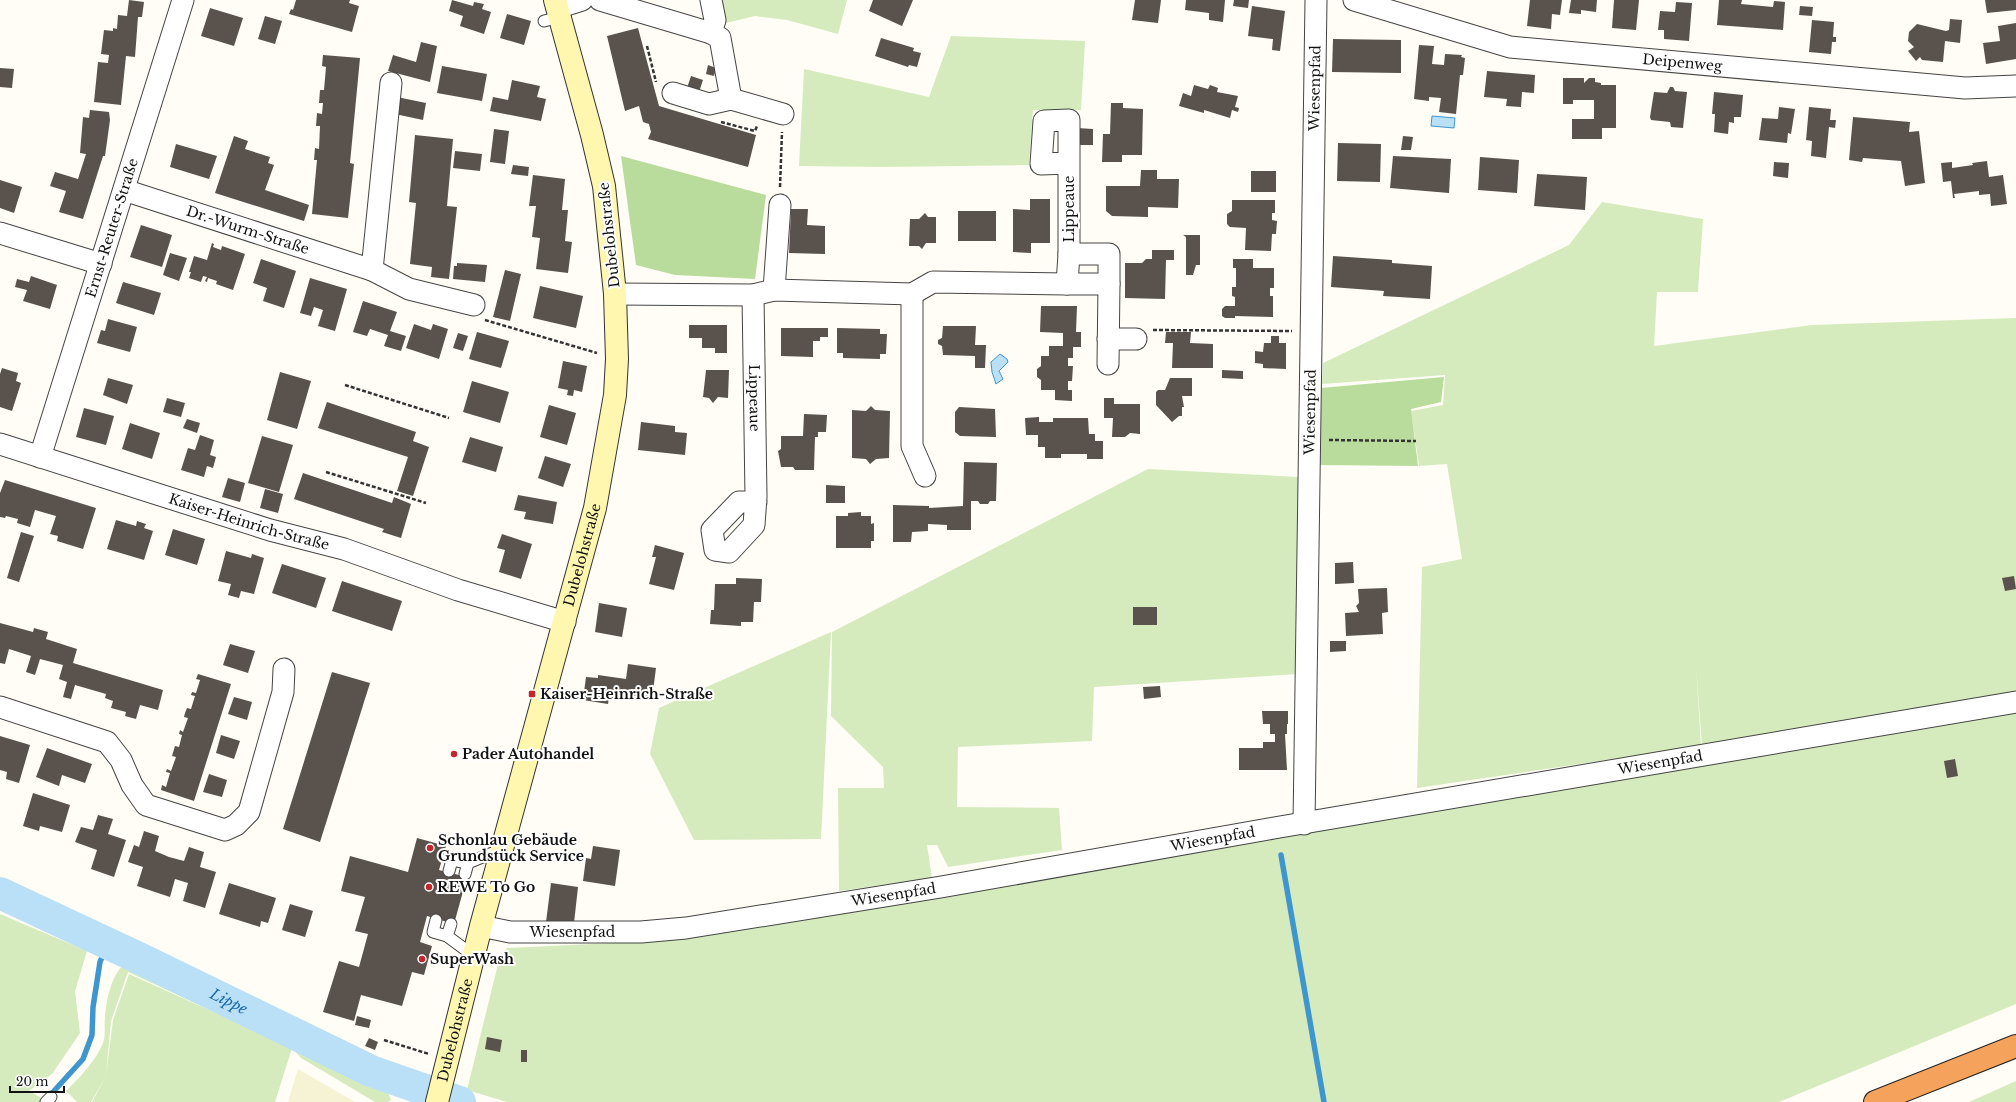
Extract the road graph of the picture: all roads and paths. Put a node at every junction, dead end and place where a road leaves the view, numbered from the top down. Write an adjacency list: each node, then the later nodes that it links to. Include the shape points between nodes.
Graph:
1 (183, 0): 15 (street, Ernst-Reuter-Straße)
2 (582, 0): 7 (street)
3 (600, 0): 8 (street)
4 (711, 0): 8 (street, via 715,20)
5 (1316, 0): 28 (street, Wiesenpfad)
6 (1354, 0): 10 (street, Deipenweg, via 1510,47 1965,88)
7 (554, 12): 24 (main road, Dubelohstraße, via 568,69 604,186)
8 (711, 33): 12 (street, via 720,38)
9 (391, 83): 20 (street)
10 (2016, 86)
11 (673, 93): 12 (street, via 709,104)
12 (731, 99): 13 (street)
13 (783, 114): 16 (path)
14 (1069, 163): 18 (street, Lippeaue)
15 (124, 190): 19 (street, Ernst-Reuter-Straße); 20 (street, Dr.-Wurm-Straße)
16 (780, 205): 23 (street)
17 (0, 233): 19 (street)
18 (1069, 254): 21 (street, Lippeaue); 22 (street, Lippeaue, via 1110,254)
19 (101, 264): 38 (street, Ernst-Reuter-Straße)
20 (372, 270): 27 (street, Dr.-Wurm-Straße, via 409,290)
21 (1067, 284): 22 (street); 25 (street, via 933,282)
22 (1109, 284): 30 (street, Lippeaue)
23 (774, 290): 25 (street); 26 (street)
24 (615, 294): 26 (street); 31 (main road, Dubelohstraße)
25 (912, 294): 40 (street, via 912,446)
26 (753, 295): 41 (street, Lippeaue)
27 (474, 306): 31 (path, via 482,319)
28 (1310, 331): 29 (path, via 1145,330); 35 (street, Wiesenpfad)
29 (1136, 338): 30 (street)
30 (1108, 339): 32 (street, Lippeaue)
31 (617, 358): 43 (main road, Dubelohstraße, via 615,395 595,508)
32 (1108, 364)
33 (345, 385): 34 (path)
34 (449, 418)
35 (1308, 440): 36 (path); 47 (street, Wiesenpfad)
36 (1416, 441)
37 (0, 444): 38 (street, Kaiser-Heinrich-Straße)
38 (40, 457): 43 (street, Kaiser-Heinrich-Straße, via 270,530 344,549 458,590)
39 (326, 472): 42 (path)
40 (925, 476)
41 (756, 502)
42 (426, 503)
43 (565, 622): 48 (main road, Dubelohstraße)
44 (284, 669): 46 (street, via 283,692 249,812 236,825 224,830 146,805 132,785 121,760 107,742)
45 (2016, 702): 47 (street, Wiesenpfad)
46 (0, 707)
47 (1304, 824): 52 (street, Wiesenpfad, via 686,928 640,932 510,932)
48 (502, 849): 49 (lane, via 466,868 452,860); 52 (main road, Dubelohstraße)
49 (449, 871)
50 (436, 920): 53 (lane, via 432,932)
51 (451, 924): 53 (lane)
52 (481, 926): 54 (main road, Dubelohstraße)
53 (447, 936): 54 (lane)
54 (474, 956): 57 (main road, Dubelohstraße)
55 (384, 1040): 57 (path)
56 (2016, 1046): 59 (highway)
57 (446, 1063): 58 (main road, Dubelohstraße)
58 (437, 1102)
59 (1875, 1102)

